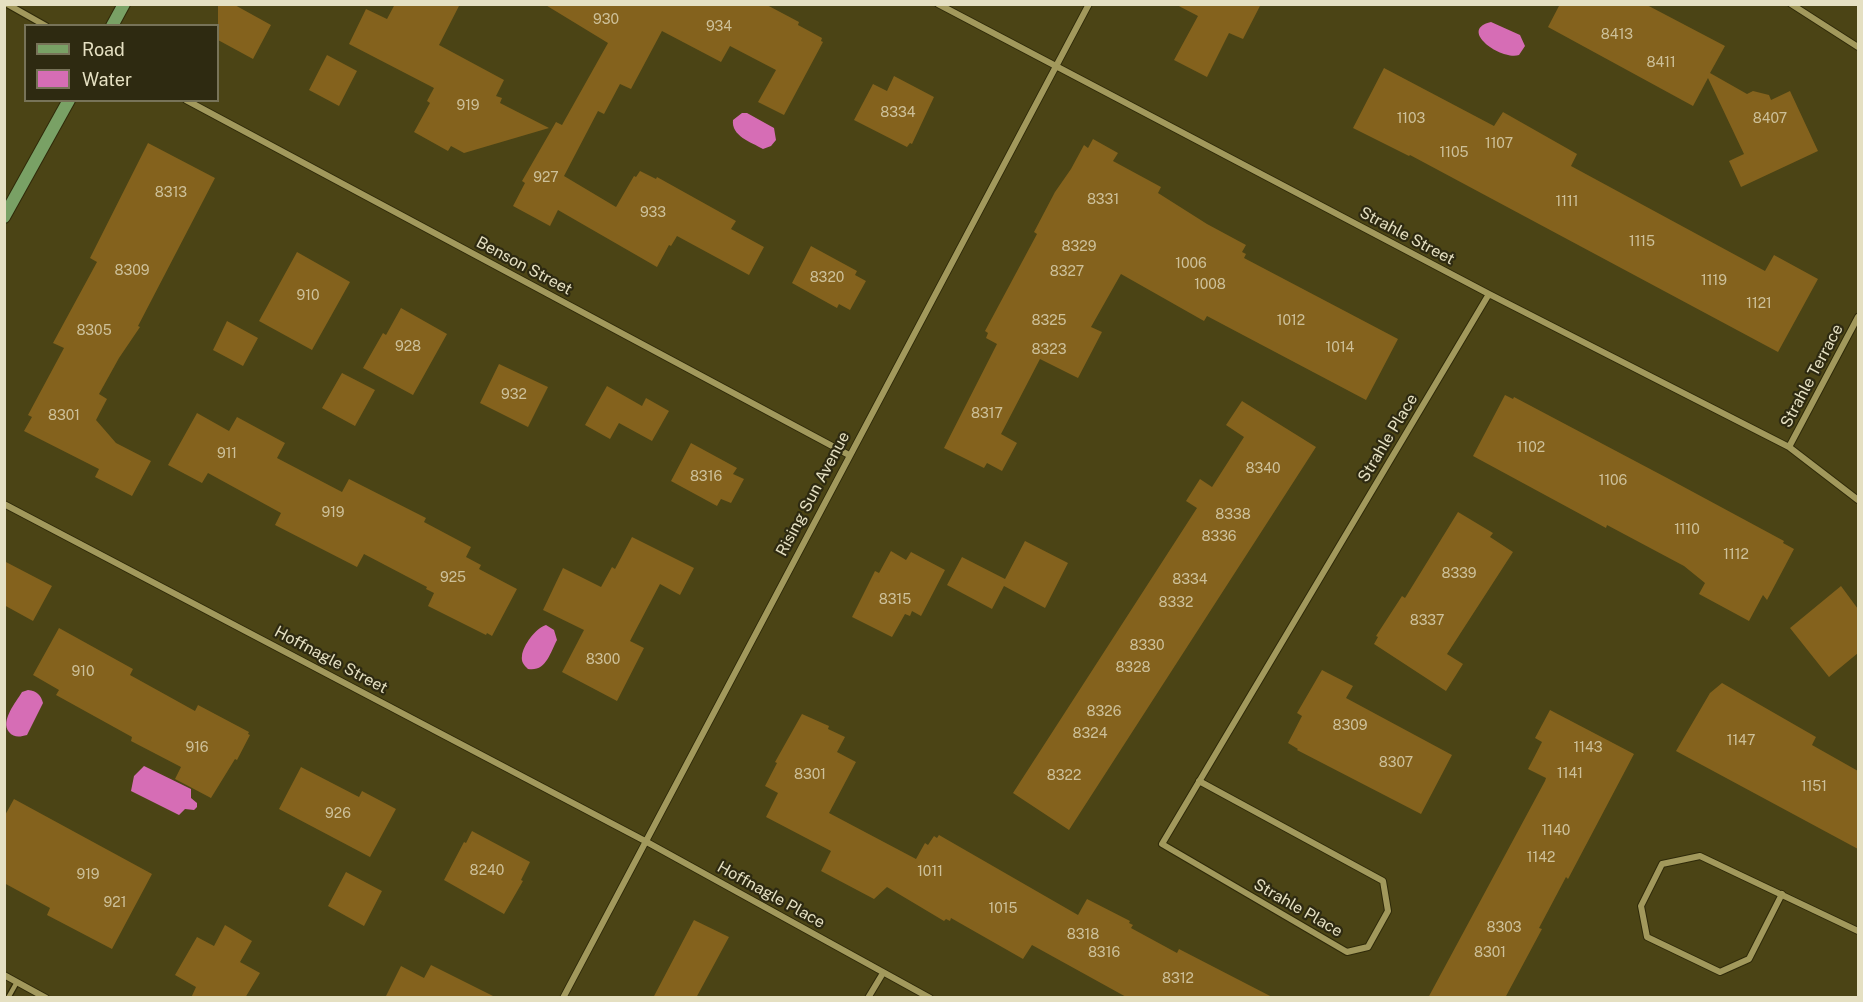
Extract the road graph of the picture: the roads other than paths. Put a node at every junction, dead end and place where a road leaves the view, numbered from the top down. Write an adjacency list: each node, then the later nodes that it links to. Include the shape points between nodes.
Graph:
1 (7, 4): 6 (street)
2 (124, 4): 7 (main road)
3 (938, 4): 9 (street, Strahle Street)
4 (1089, 4): 9 (street, Rising Sun Avenue)
5 (1791, 4): 8 (street)
6 (42, 24)
7 (113, 24)
8 (1858, 47)
9 (1056, 67): 13 (street, Strahle Street); 16 (street, Rising Sun Avenue)
10 (68, 102): 12 (main road)
11 (190, 102): 16 (street, Benson Street)
12 (4, 217)
13 (1489, 294): 15 (street, Strahle Street); 19 (street, Strahle Place)
14 (1858, 317): 15 (street, Strahle Terrace)
15 (1789, 447): 17 (street, Strahle Street)
16 (849, 455): 20 (street, Rising Sun Avenue)
17 (1858, 500)
18 (4, 504): 20 (street, Hoffnagle Street)
19 (1199, 782): 19 (street, Strahle Place, via 1383,881 1388,911 1368,947 1347,952 1162,844)
20 (645, 841): 23 (street, Hoffnagle Place); 28 (street, Rising Sun Avenue)
21 (1782, 894): 21 (street, via 1700,856 1662,864 1641,906 1647,938 1720,972 1749,959); 22 (street)
22 (1858, 931)
23 (883, 973): 29 (street); 30 (street, Hoffnagle Place)
24 (4, 975): 25 (street)
25 (17, 982): 26 (lane); 27 (street)
26 (8, 998)
27 (46, 998)
28 (563, 998)
29 (868, 998)
30 (930, 998)

